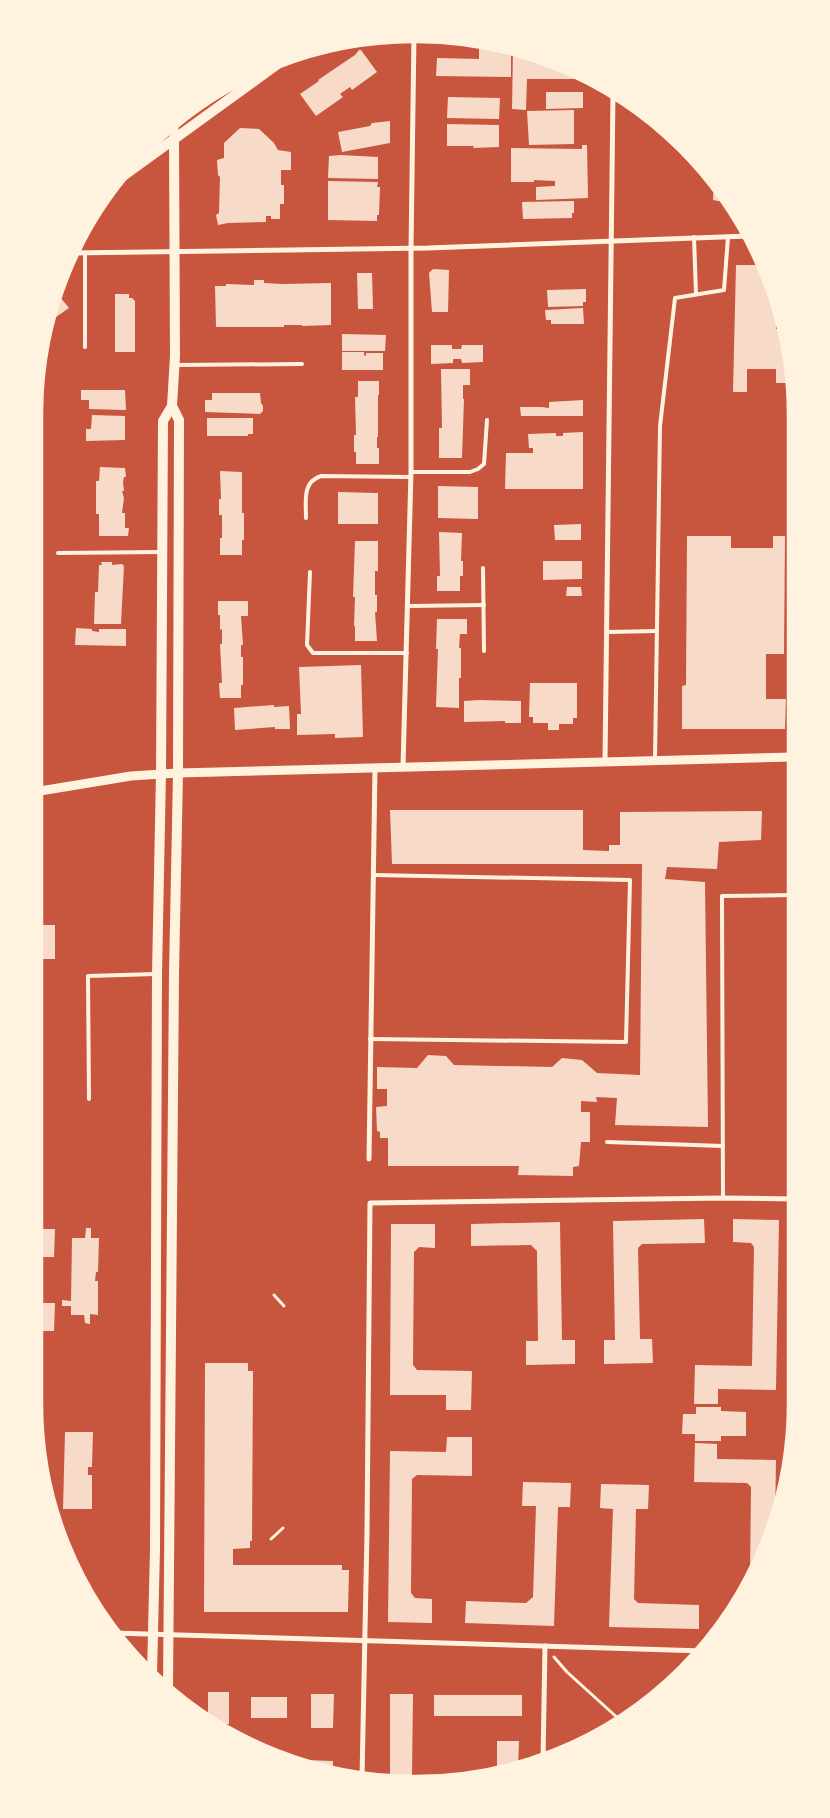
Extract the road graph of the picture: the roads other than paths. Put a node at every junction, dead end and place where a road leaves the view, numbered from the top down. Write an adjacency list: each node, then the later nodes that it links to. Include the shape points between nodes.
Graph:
1 (414, 42): 11 (street)
2 (261, 76): 5 (main road)
3 (613, 99): 10 (street)
4 (174, 131): 5 (street)
5 (174, 139): 6 (main road); 12 (main road)
6 (141, 163)
7 (742, 236): 9 (street)
8 (694, 237): 9 (street); 10 (street); 15 (lane)
9 (728, 237): 15 (lane, via 724,290)
10 (612, 242): 11 (street); 30 (street)
11 (411, 248): 12 (street); 21 (street)
12 (175, 253): 14 (street); 18 (main road)
13 (79, 254): 14 (street)
14 (85, 254): 16 (lane)
15 (696, 294): 29 (lane, via 675,298 660,426)
16 (85, 347)
17 (302, 364): 18 (lane)
18 (174, 366): 19 (main road)
19 (172, 406): 23 (main road, via 163,421); 38 (main road, via 179,420)
20 (486, 420): 21 (lane, via 484,464 478,469)
21 (411, 474): 22 (lane, via 315,478 307,489); 28 (street)
22 (306, 518)
23 (162, 552): 24 (lane); 39 (main road)
24 (58, 553)
25 (483, 568): 27 (lane)
26 (310, 572): 32 (lane, via 307,644 313,653)
27 (484, 605): 28 (lane); 31 (lane)
28 (408, 606): 32 (street)
29 (657, 631): 30 (lane); 34 (lane)
30 (608, 632): 35 (street)
31 (484, 650)
32 (406, 653): 36 (street)
33 (788, 757): 34 (street)
34 (655, 760): 35 (street)
35 (606, 762): 36 (street)
36 (403, 767): 37 (street)
37 (375, 768): 38 (street); 41 (street)
38 (178, 772): 39 (street); 53 (main road)
39 (162, 773): 40 (street); 43 (main road)
40 (42, 791)
41 (374, 875): 44 (street); 44 (lane, via 630,880 627,1013 626,1042)
42 (788, 895): 47 (lane, via 722,896)
43 (157, 974): 45 (lane, via 88,976); 52 (main road)
44 (370, 1039): 48 (street)
45 (89, 1098)
46 (607, 1142): 47 (lane)
47 (723, 1146): 49 (lane)
48 (369, 1159)
49 (723, 1198): 50 (street); 54 (street, via 370,1203)
50 (788, 1199)
51 (122, 1633): 52 (street)
52 (152, 1634): 53 (street); 57 (main road)
53 (169, 1634): 54 (street); 58 (main road)
54 (365, 1641): 55 (street); 60 (street)
55 (545, 1646): 56 (street); 59 (street)
56 (694, 1650)
57 (152, 1666)
58 (168, 1682)
59 (543, 1753)
60 (362, 1771)

